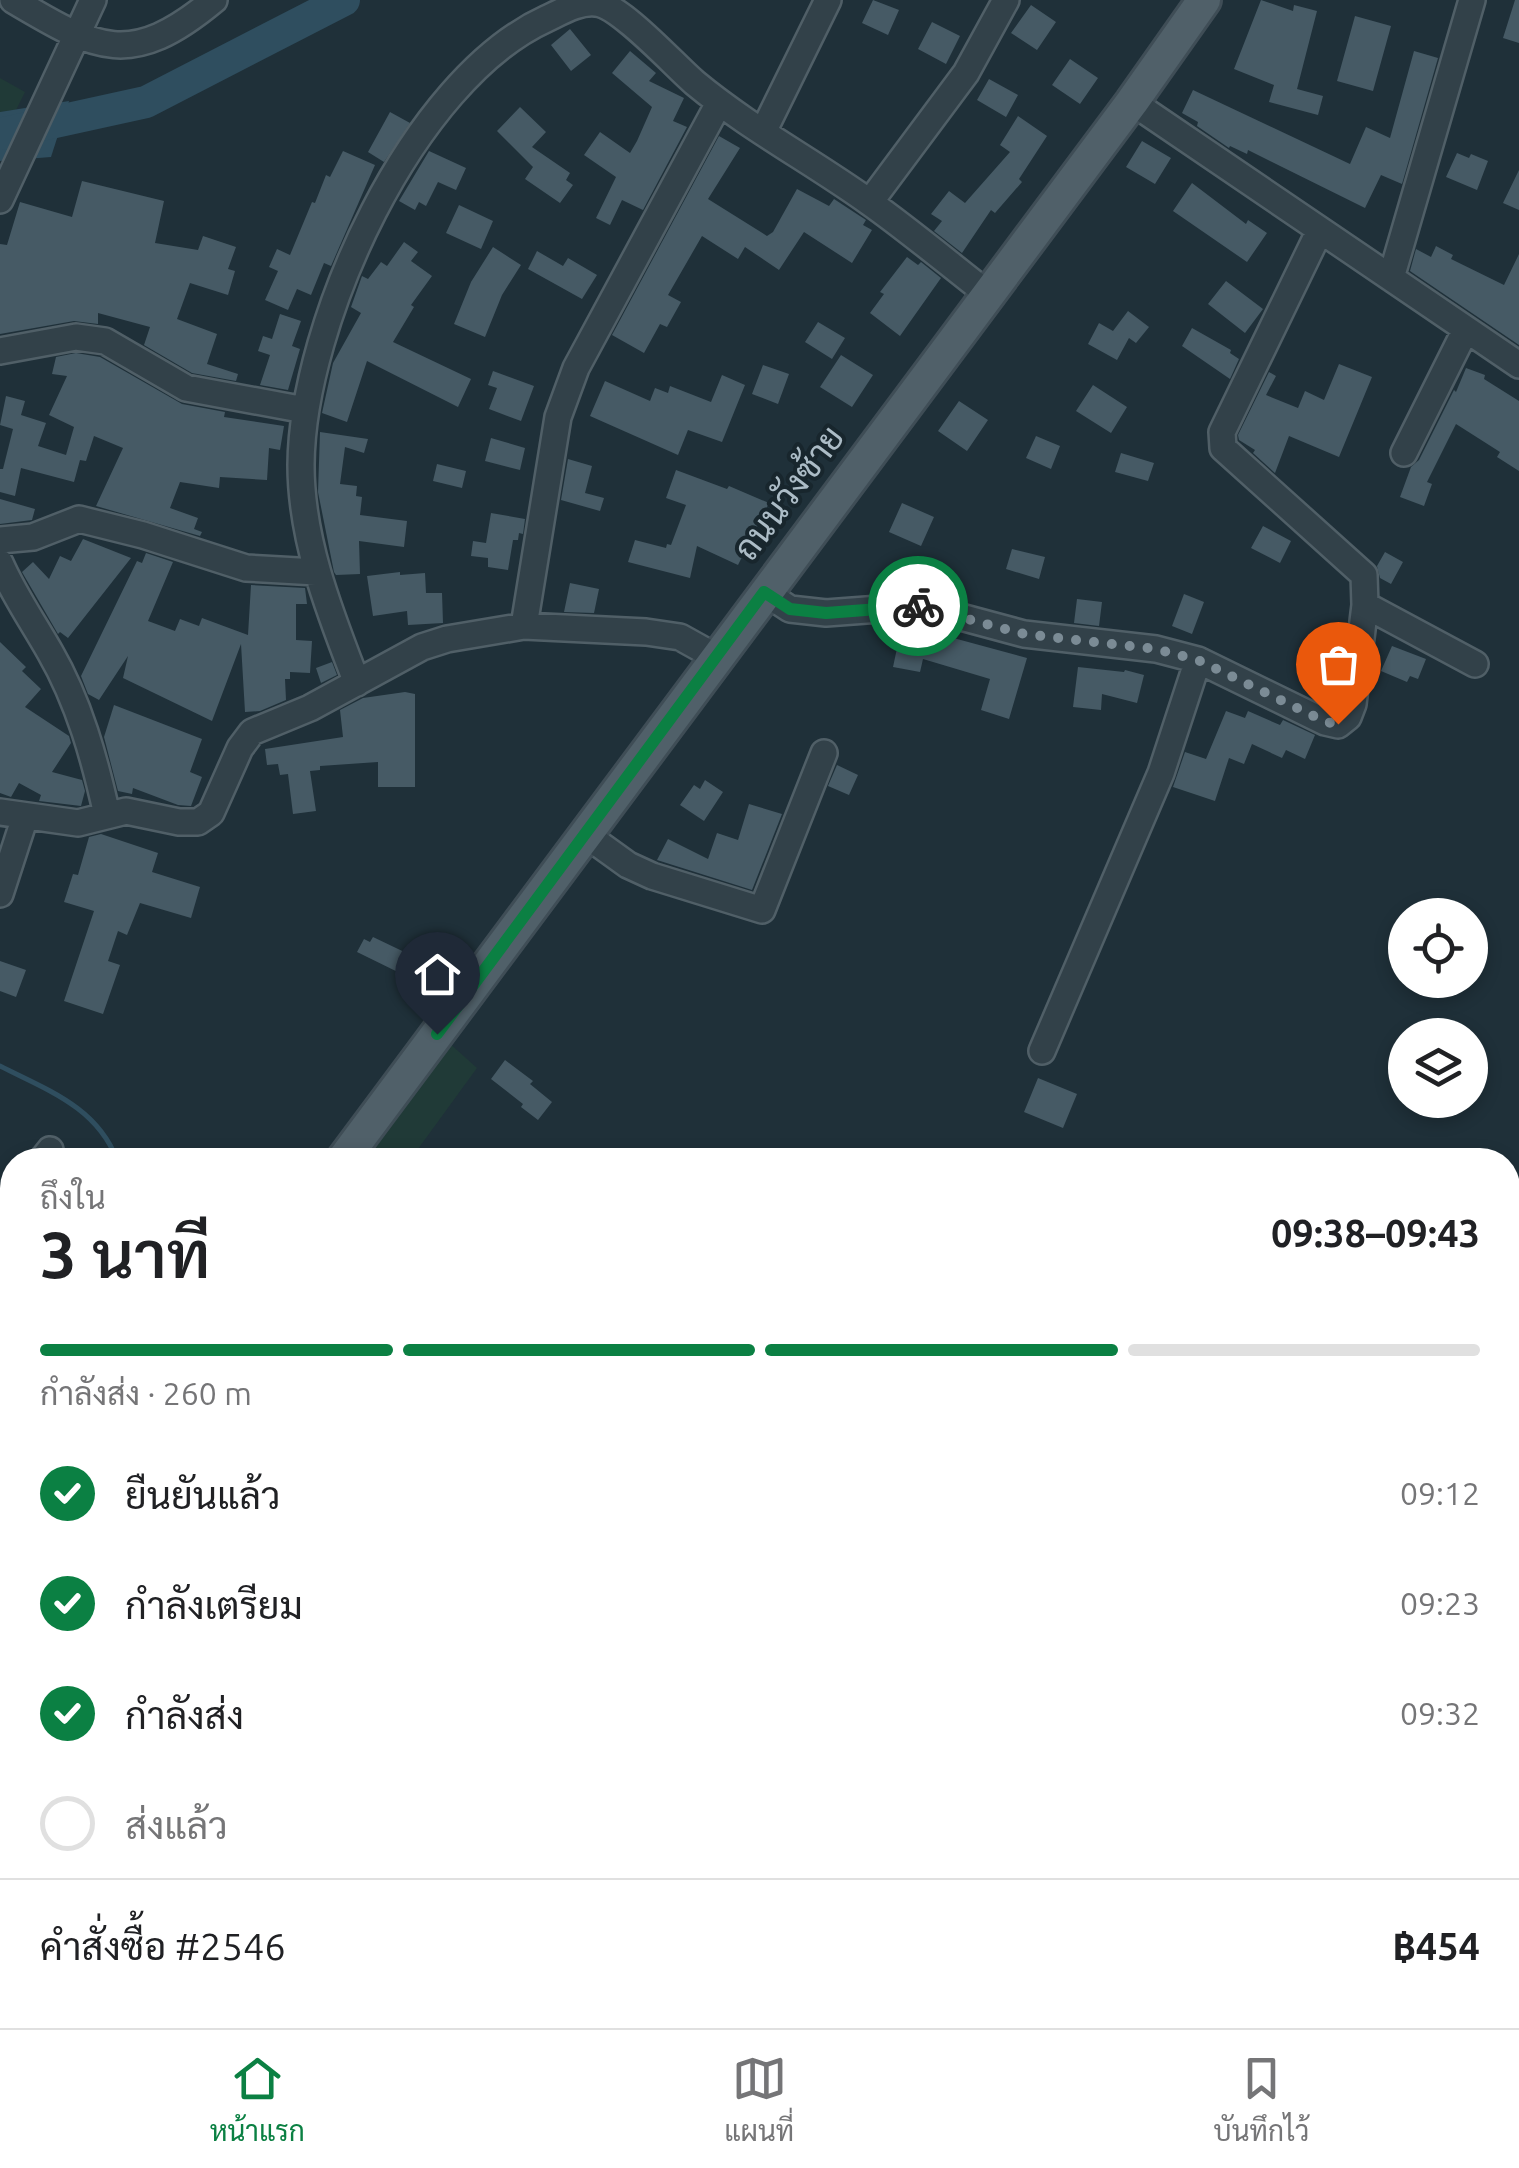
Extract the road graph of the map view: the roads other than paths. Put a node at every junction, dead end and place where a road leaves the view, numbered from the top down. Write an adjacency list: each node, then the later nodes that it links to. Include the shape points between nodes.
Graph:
1 (13, 0): 9 (street)
2 (92, 0): 9 (street)
3 (214, 0): 9 (street, via 189,21 143,43 111,46)
4 (828, 0): 12 (street)
5 (1006, 0): 14 (street, via 966,73)
6 (1204, 0): 11 (main road, ถนนวังซ้าย)
7 (1472, 0): 16 (street)
8 (598, 1): 10 (street); 21 (street, via 527,28 491,52 415,142 349,267)
9 (73, 36): 13 (street)
10 (719, 102): 12 (street); 28 (street, via 576,368 558,417)
11 (1132, 102): 15 (street); 17 (main road, ถนนวังซ้าย)
12 (764, 132): 14 (street)
13 (3, 192)
14 (870, 202): 17 (street)
15 (1319, 232): 16 (street); 27 (street, via 1244,382 1222,432 1223,448 1364,575)
16 (1391, 278): 18 (street)
17 (989, 294): 26 (main road, ถนนวังซ้าย)
18 (1465, 331): 20 (street); 22 (street)
19 (0, 351): 21 (street, via 76,338 105,341 186,388)
20 (1519, 365)
21 (305, 410): 25 (street, via 301,468)
22 (1404, 453)
23 (0, 540): 25 (street, via 33,537 80,519 246,568)
24 (0, 564): 35 (street, via 76,708)
25 (316, 572): 32 (street)
26 (764, 592): 29 (main road, ถนนวังซ้าย); 30 (street, via 790,609 920,606 1024,634)
27 (1365, 605): 30 (street, via 1353,704 1338,724); 31 (street)
28 (524, 626): 29 (street, via 680,637); 32 (street, via 422,647)
29 (716, 657): 36 (main road, ถนนวังซ้าย)
30 (1198, 660): 38 (street, via 1162,772)
31 (1475, 664)
32 (357, 683): 35 (street, via 252,732 211,813 198,822 126,811)
33 (824, 753): 36 (street, via 762,910 652,876)
34 (12, 814): 35 (street, via 78,823); 37 (street)
35 (108, 815)
36 (585, 834): 39 (main road, ถนนวังซ้าย)
37 (0, 894)
38 (1042, 1050)
39 (352, 1148)

